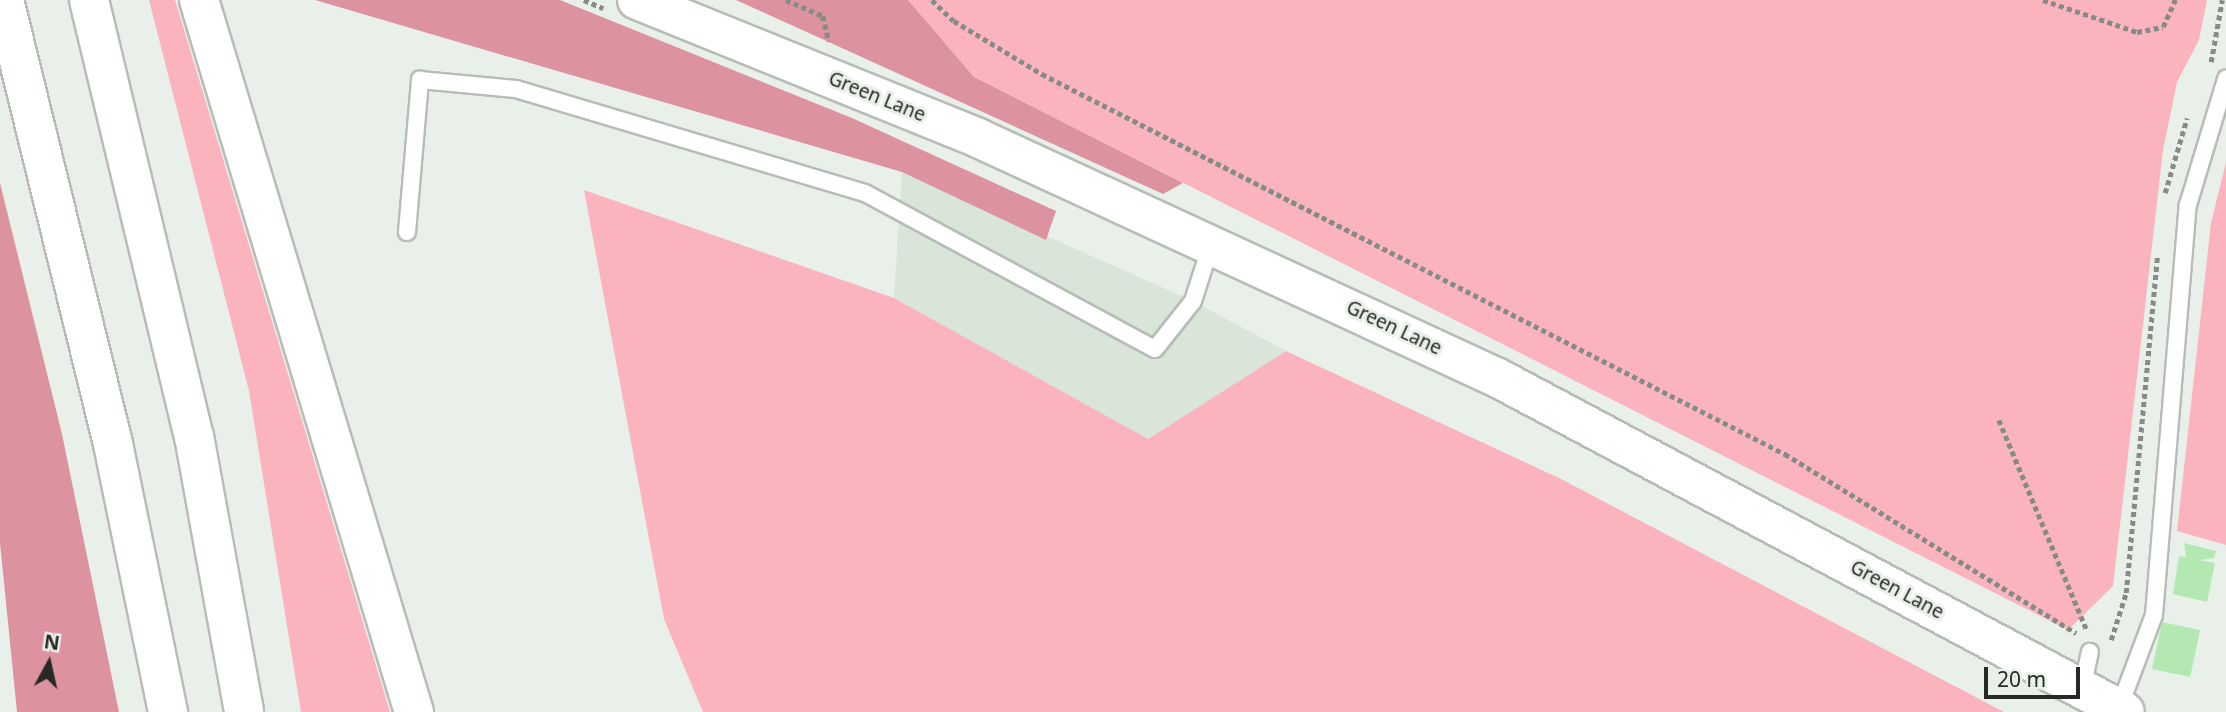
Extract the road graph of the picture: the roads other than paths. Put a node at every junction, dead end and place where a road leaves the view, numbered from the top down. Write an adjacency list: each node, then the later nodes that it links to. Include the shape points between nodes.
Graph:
1 (4, 0): 12 (main road, via 113,444)
2 (89, 0): 13 (main road, via 194,436)
3 (199, 0): 9 (main road)
4 (637, 0): 7 (main road, Green Lane)
5 (2226, 79): 11 (lane, via 2188,205 2154,615)
6 (407, 232): 7 (lane, via 420,80 516,89 865,192 1155,349 1193,301)
7 (1212, 242): 10 (main road, Green Lane, via 1498,378)
8 (2090, 652): 10 (lane)
9 (399, 653): 14 (main road); 15 (main road)
10 (2082, 689): 11 (main road, Green Lane)
11 (2122, 710)
12 (168, 712)
13 (244, 712)
14 (414, 712)
15 (427, 712)

